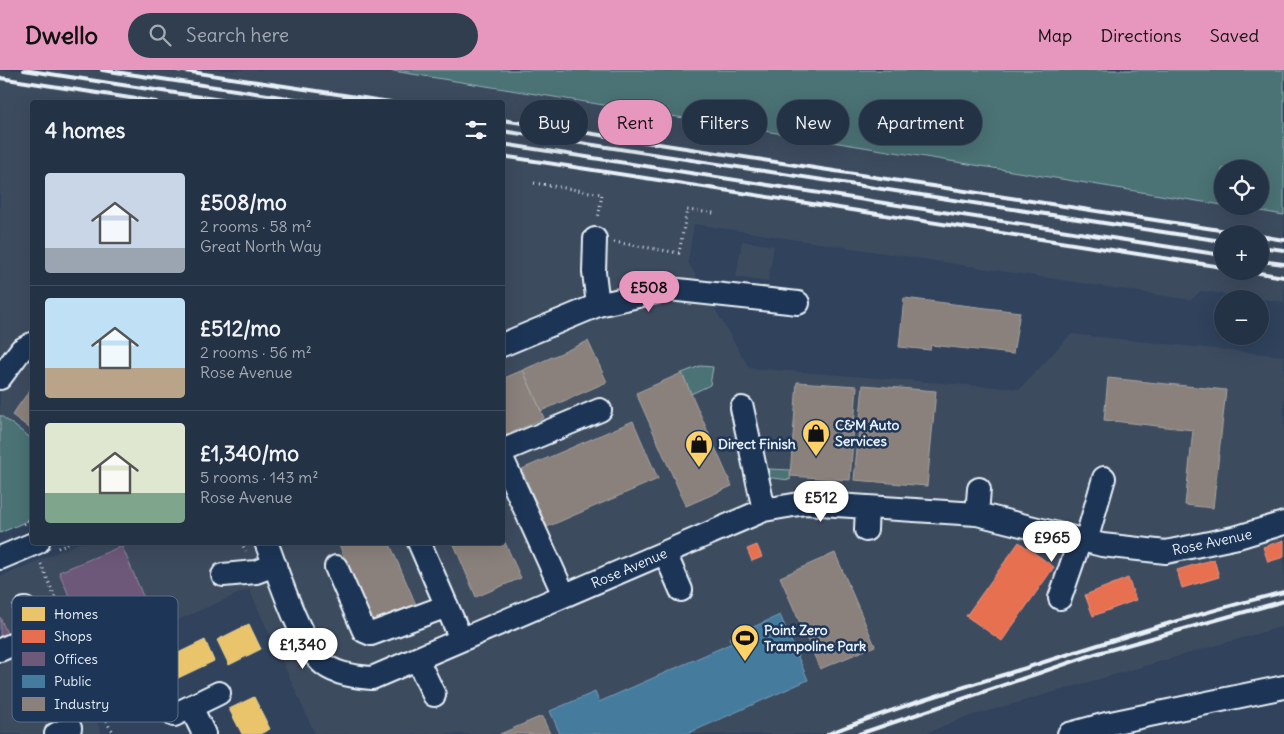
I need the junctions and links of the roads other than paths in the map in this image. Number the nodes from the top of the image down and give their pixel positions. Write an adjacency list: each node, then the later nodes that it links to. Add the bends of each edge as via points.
1 (596, 239): 3 (street, via 594,272)
2 (798, 303): 3 (street, via 670,289)
3 (598, 305): 4 (street, via 545,317)
4 (505, 343)
5 (30, 345): 6 (street, via 22,350)
6 (0, 378)
7 (742, 408): 14 (street)
8 (600, 410): 9 (street)
9 (505, 451)
10 (505, 465): 28 (street)
11 (1104, 478): 18 (street)
12 (979, 489): 15 (street)
13 (867, 507): 14 (street, Rose Avenue, via 805,503); 15 (street, Rose Avenue); 17 (street)
14 (764, 510): 22 (street, Rose Avenue)
15 (977, 514): 18 (street, Rose Avenue)
16 (1284, 523): 18 (street, Rose Avenue, via 1238,538 1166,552)
17 (866, 530)
18 (1083, 541): 29 (street)
19 (32, 545): 23 (street)
20 (267, 545): 24 (street, Rose Avenue)
21 (420, 545): 30 (street)
22 (665, 553): 27 (street); 28 (street, Rose Avenue)
23 (0, 558)
24 (275, 565): 26 (street, via 256,572); 34 (street, Rose Avenue, via 306,641 322,663 356,678 372,678)
25 (336, 567): 30 (street, via 364,631 371,634)
26 (223, 575)
27 (681, 590)
28 (564, 596): 31 (street, Rose Avenue)
29 (1060, 598)
30 (447, 606): 31 (street)
31 (461, 639): 34 (street, Rose Avenue)
32 (12, 645): 33 (street)
33 (0, 650)
34 (417, 659): 37 (street)
35 (1284, 687): 39 (street)
36 (219, 693): 38 (street, via 182,711)
37 (434, 695)
38 (204, 734)
39 (1070, 734)

